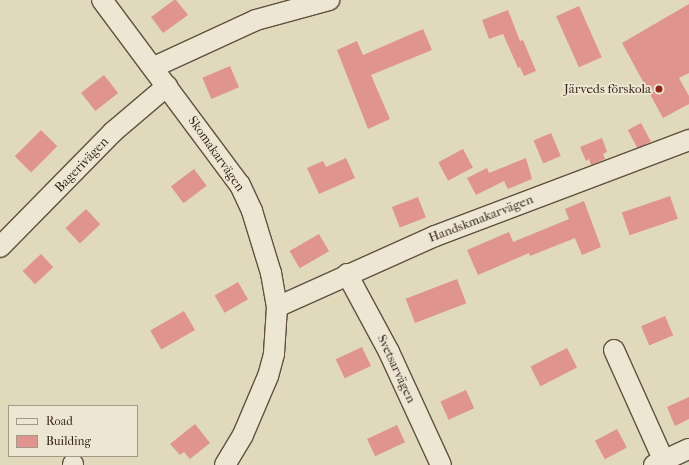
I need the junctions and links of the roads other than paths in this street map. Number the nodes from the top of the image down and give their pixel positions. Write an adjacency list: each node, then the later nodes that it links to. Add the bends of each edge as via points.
1 (102, 0): 3 (street, Skomakarvägen)
2 (329, 0): 3 (street, via 256,20)
3 (154, 67): 4 (street, Skomakarvägen)
4 (167, 86): 6 (street, Bagerivägen, via 113,132); 8 (street, Skomakarvägen, via 240,185 252,211 267,259)
5 (689, 140): 7 (street, Handskmakarvägen, via 435,236)
6 (0, 247)
7 (347, 274): 8 (street, Handskmakarvägen); 13 (street, Svetsarvägen, via 389,352)
8 (277, 307): 12 (street, Skomakarvägen, via 277,327 268,376 243,435)
9 (614, 350): 11 (street)
10 (689, 449): 11 (street)
11 (659, 463)
12 (225, 465)
13 (441, 465)

